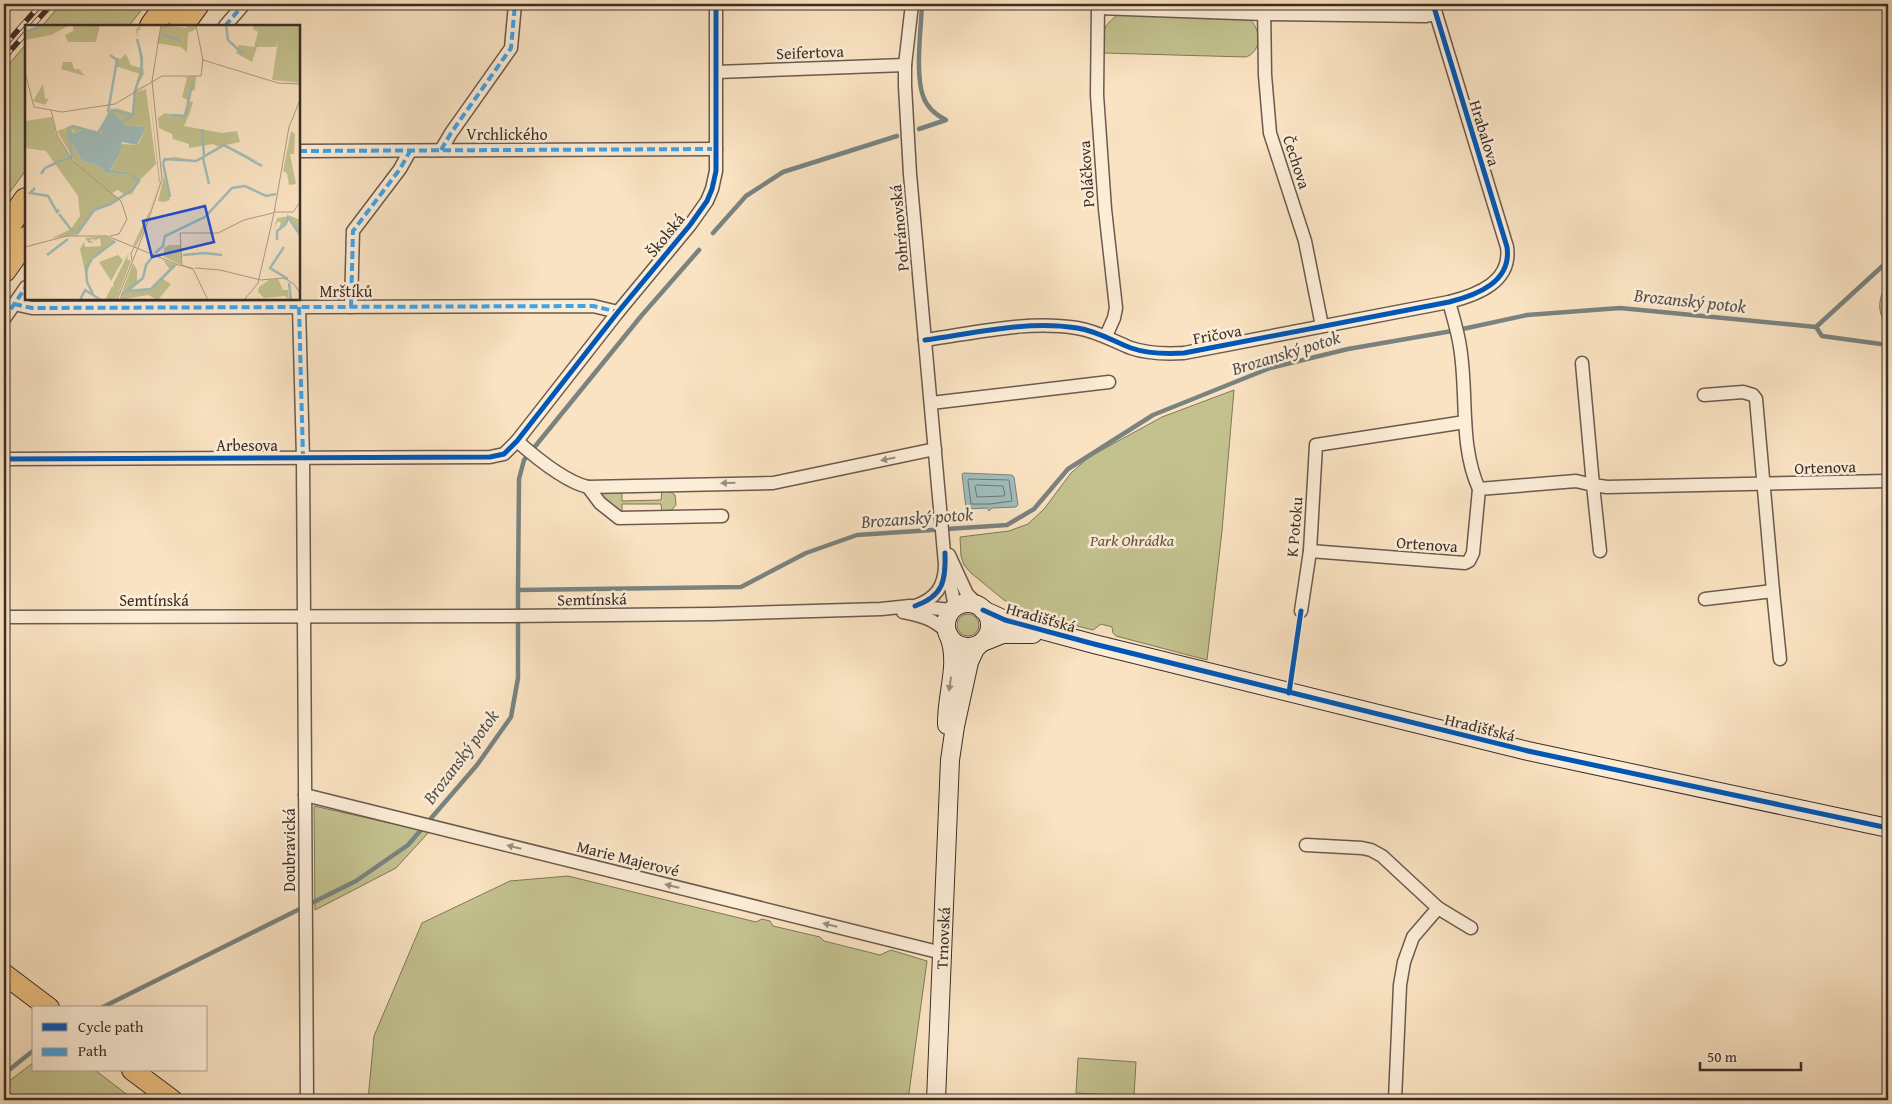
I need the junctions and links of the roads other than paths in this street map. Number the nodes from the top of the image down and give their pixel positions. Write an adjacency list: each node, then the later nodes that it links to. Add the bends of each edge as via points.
1 (168, 4): 10 (highway)
2 (197, 4): 11 (highway)
3 (244, 4): 12 (street)
4 (515, 4): 16 (street, via 511,48)
5 (716, 4): 14 (street, Školská)
6 (912, 4): 13 (street, Pohránovská)
7 (1098, 6): 8 (street, Poláčkova); 32 (street, Poláčkova, via 1097,95 1116,308)
8 (1264, 9): 9 (street, Poláčkova, via 1425,16); 31 (street, Čechova, via 1270,133 1305,240)
9 (1434, 9): 23 (street, Hrabalova, via 1507,247)
10 (153, 25)
11 (181, 25)
12 (226, 25)
13 (905, 65): 14 (street, Seifertova); 33 (street, Pohránovská, via 910,174)
14 (717, 72): 15 (street, Školská)
15 (716, 149): 16 (street, Vrchlického); 29 (street, Školská, via 715,181 707,200)
16 (441, 150): 18 (street, Vrchlického)
17 (300, 151): 18 (street, Vrchlického)
18 (410, 151): 28 (street, via 353,231)
19 (25, 201): 20 (highway)
20 (4, 231)
21 (25, 240): 22 (highway)
22 (4, 270)
23 (1504, 270): 25 (street, Fričova, via 1482,291)
24 (25, 288): 26 (street)
25 (1449, 302): 31 (street, Fričova); 38 (street, Ortenova, via 1460,348)
26 (14, 304): 27 (street, Mrštíků, via 32,308); 30 (street)
27 (299, 307): 28 (street, Mrštíků); 42 (street)
28 (351, 307): 29 (street, Mrštíků, via 593,306)
29 (618, 312): 39 (street, Školská)
30 (4, 319)
31 (1322, 326): 32 (street, Fričova, via 1184,353 1161,354 1131,348)
32 (1106, 336): 33 (street, Fričova, via 1077,328 1052,326 1006,328)
33 (925, 340): 37 (street, Pohránovská)
34 (1582, 363): 45 (street)
35 (1109, 382): 37 (street)
36 (1704, 395): 46 (street, via 1743,392 1754,395)
37 (931, 403): 40 (street, Pohránovská)
38 (1465, 422): 48 (street, Ortenova, via 1471,465); 52 (street, K Potoku, via 1316,445)
39 (521, 444): 41 (street, Školská, via 504,454); 47 (street, via 573,481)
40 (935, 449): 47 (street, one-way to 47, via 773,483); 50 (street, Pohránovská)
41 (490, 457): 42 (street, Arbesova)
42 (303, 458): 43 (street, Arbesova); 61 (street)
43 (4, 459)
44 (1888, 481): 46 (street, Ortenova)
45 (1593, 485): 46 (street, Ortenova); 48 (street, Ortenova, via 1576,481); 51 (street)
46 (1762, 485): 54 (street)
47 (588, 486): 49 (street, via 600,503 619,518)
48 (1479, 489): 52 (street, Ortenova, via 1473,553 1469,562)
49 (722, 516)
50 (944, 539): 53 (street, Pohránovská); 57 (street, Pohránovská, via 960,582 970,598)
51 (1600, 550)
52 (1310, 551): 60 (street, K Potoku)
53 (945, 553): 56 (street, Pohránovská, via 941,588 934,597); 59 (street, Pohránovská)
54 (1773, 591): 55 (street); 66 (street)
55 (1705, 599)
56 (915, 606): 58 (street, Semtínská); 59 (street, Semtínská)
57 (982, 608): 59 (street, via 967,603); 64 (street, via 990,624 988,635); 65 (street, Hradišťská, via 1005,620)
58 (881, 609): 61 (street, Semtínská, via 528,616); 63 (street, Semtínská, via 928,618)
59 (953, 609): 63 (street, via 947,618)
60 (1301, 612)
61 (304, 615): 62 (street, Semtínská); 68 (street, Doubravická)
62 (4, 616)
63 (948, 634): 64 (street, via 960,646); 67 (street, Trnovská, one-way to 67, via 954,654 947,708)
64 (981, 643): 65 (street, Hradišťská, via 1003,634 1031,634); 67 (street, Trnovská, via 972,654 966,672 952,742)
65 (1094, 644): 69 (street, Hradišťská, via 1528,751)
66 (1780, 659)
67 (950, 776): 73 (street, Trnovská)
68 (305, 795): 73 (street, Marie Majerové, one-way to 68); 78 (street, Doubravická)
69 (1888, 828)
70 (1306, 845): 71 (street, via 1372,850)
71 (1438, 908): 72 (street); 80 (street, via 1413,937 1404,962)
72 (1471, 928)
73 (942, 952): 79 (street, Trnovská)
74 (4, 974): 75 (main road)
75 (46, 1006)
76 (134, 1072): 77 (main road)
77 (169, 1100)
78 (306, 1100)
79 (936, 1100)
80 (1395, 1100)

